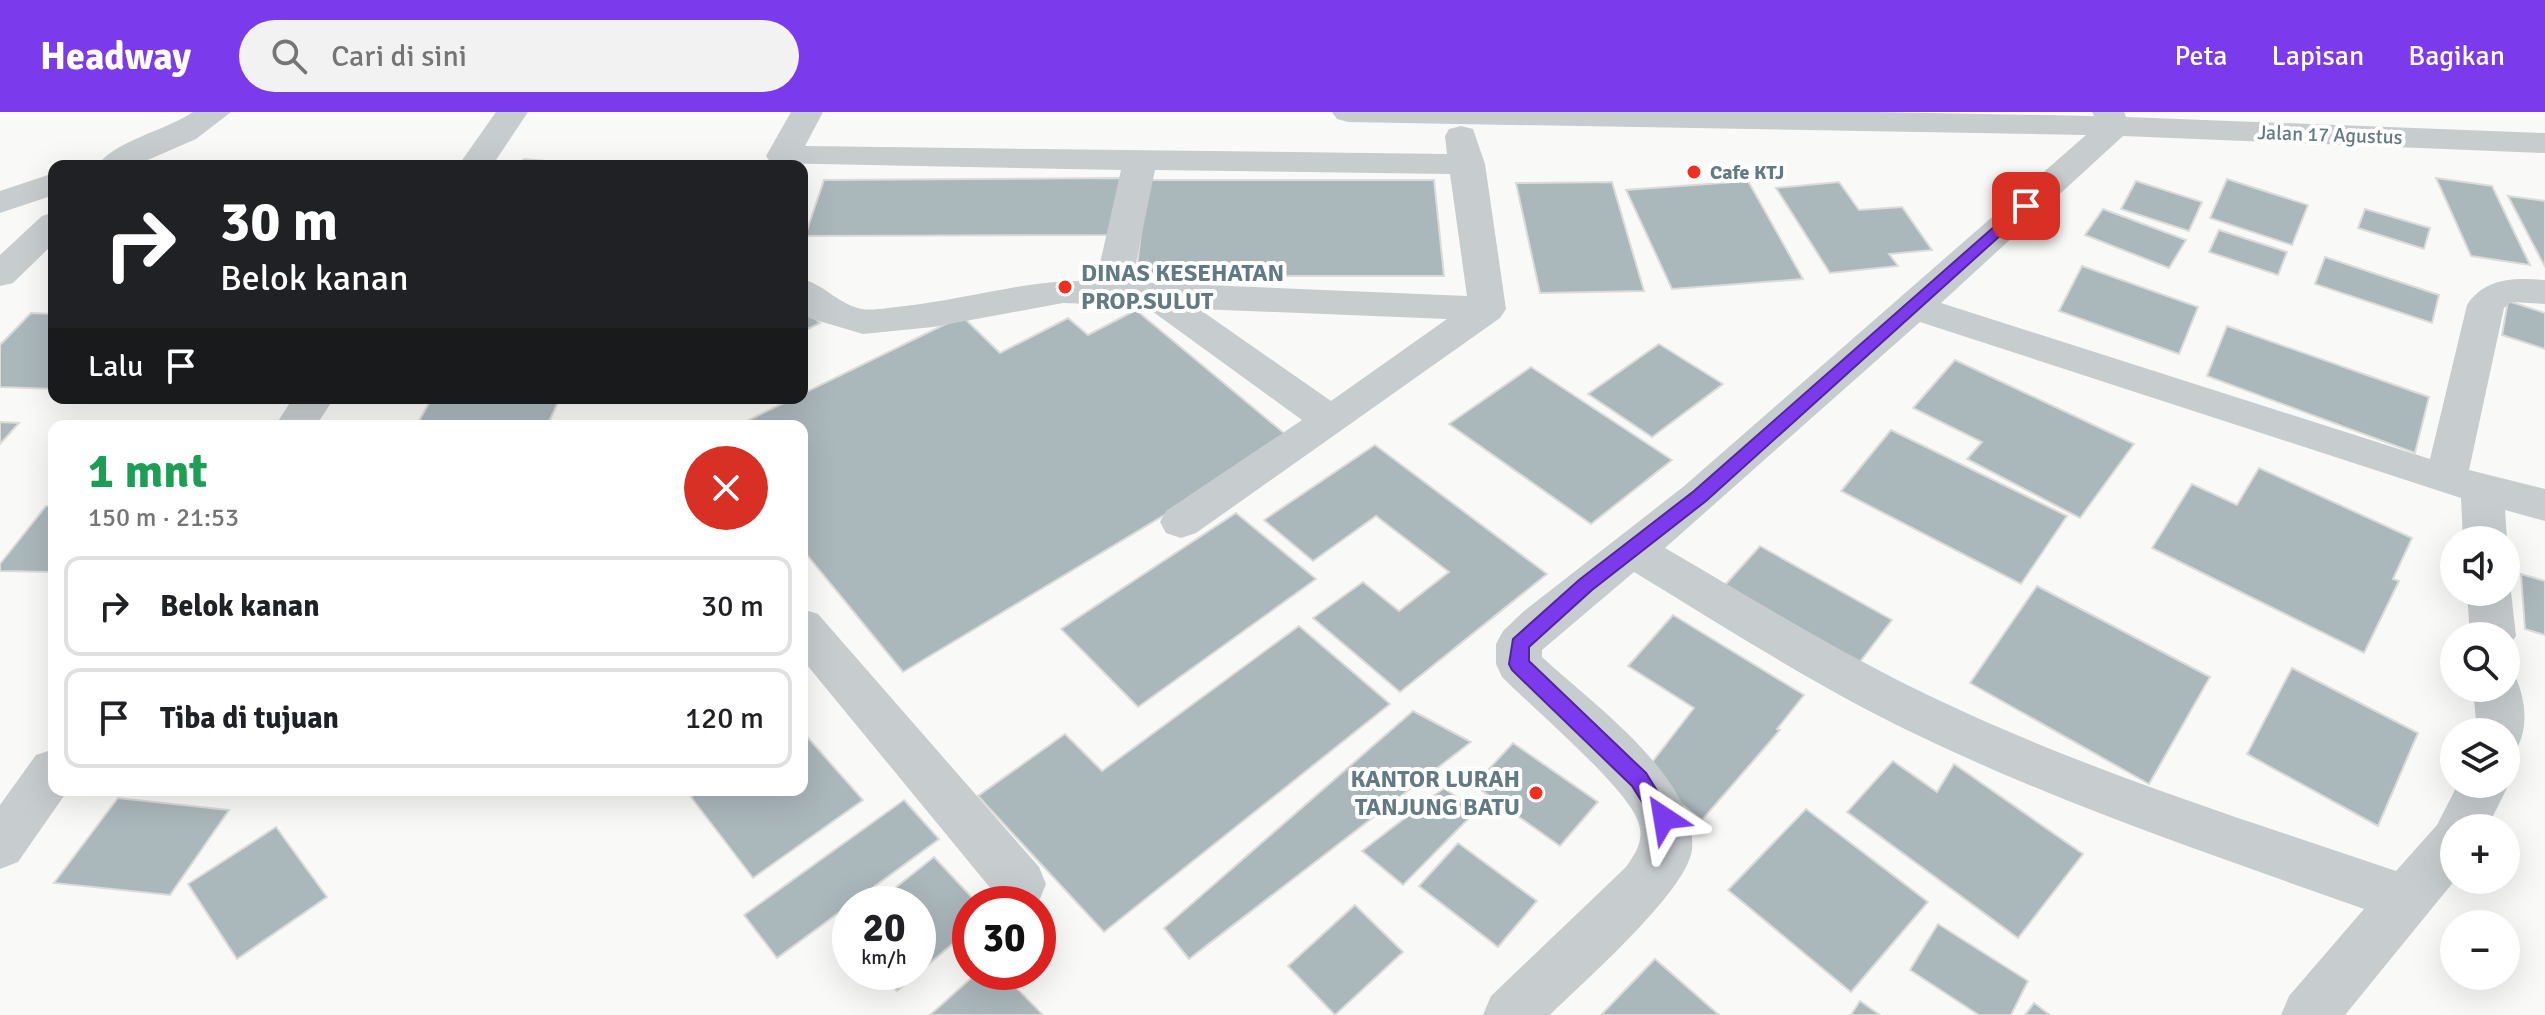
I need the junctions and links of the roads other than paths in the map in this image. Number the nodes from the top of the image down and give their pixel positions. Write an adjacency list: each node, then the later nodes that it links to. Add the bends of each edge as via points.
1 (215, 112): 8 (street, via 185,132)
2 (512, 112): 9 (street)
3 (807, 112): 10 (street)
4 (1348, 112): 5 (street, Jalan 17 Agustus)
5 (1456, 114): 6 (street, Jalan 17 Agustus); 13 (street)
6 (2112, 119): 7 (street, Jalan 17 Agustus); 22 (street)
7 (2545, 143)
8 (121, 160)
9 (479, 160)
10 (782, 160)
11 (1140, 160): 12 (street); 13 (street); 18 (street)
12 (808, 161)
13 (1468, 164): 23 (street)
14 (48, 185): 15 (street)
15 (0, 203)
16 (48, 229): 17 (street)
17 (0, 275)
18 (1112, 292): 20 (street, via 1063,291 863,322 822,309); 21 (street)
19 (2545, 292): 25 (street, via 2512,290 2494,294 2486,305)
20 (808, 296)
21 (1157, 297): 23 (street); 24 (street)
22 (1914, 307): 25 (street); 29 (street, via 1678,515)
23 (1487, 309): 24 (street)
24 (1330, 420): 27 (street)
25 (2464, 484): 26 (street); 28 (street)
26 (2545, 505)
27 (1181, 522)
28 (2480, 526)
29 (1631, 549): 35 (street, via 1851,679 1932,719 2136,805); 36 (street, via 1519,644 1519,664 1639,779 1664,818 1666,851 1645,884)
30 (808, 634): 34 (street)
31 (48, 778): 32 (street)
32 (0, 846)
33 (2440, 859): 35 (street)
34 (1020, 884)
35 (2406, 899): 37 (street)
36 (1511, 1015)
37 (2309, 1015)

